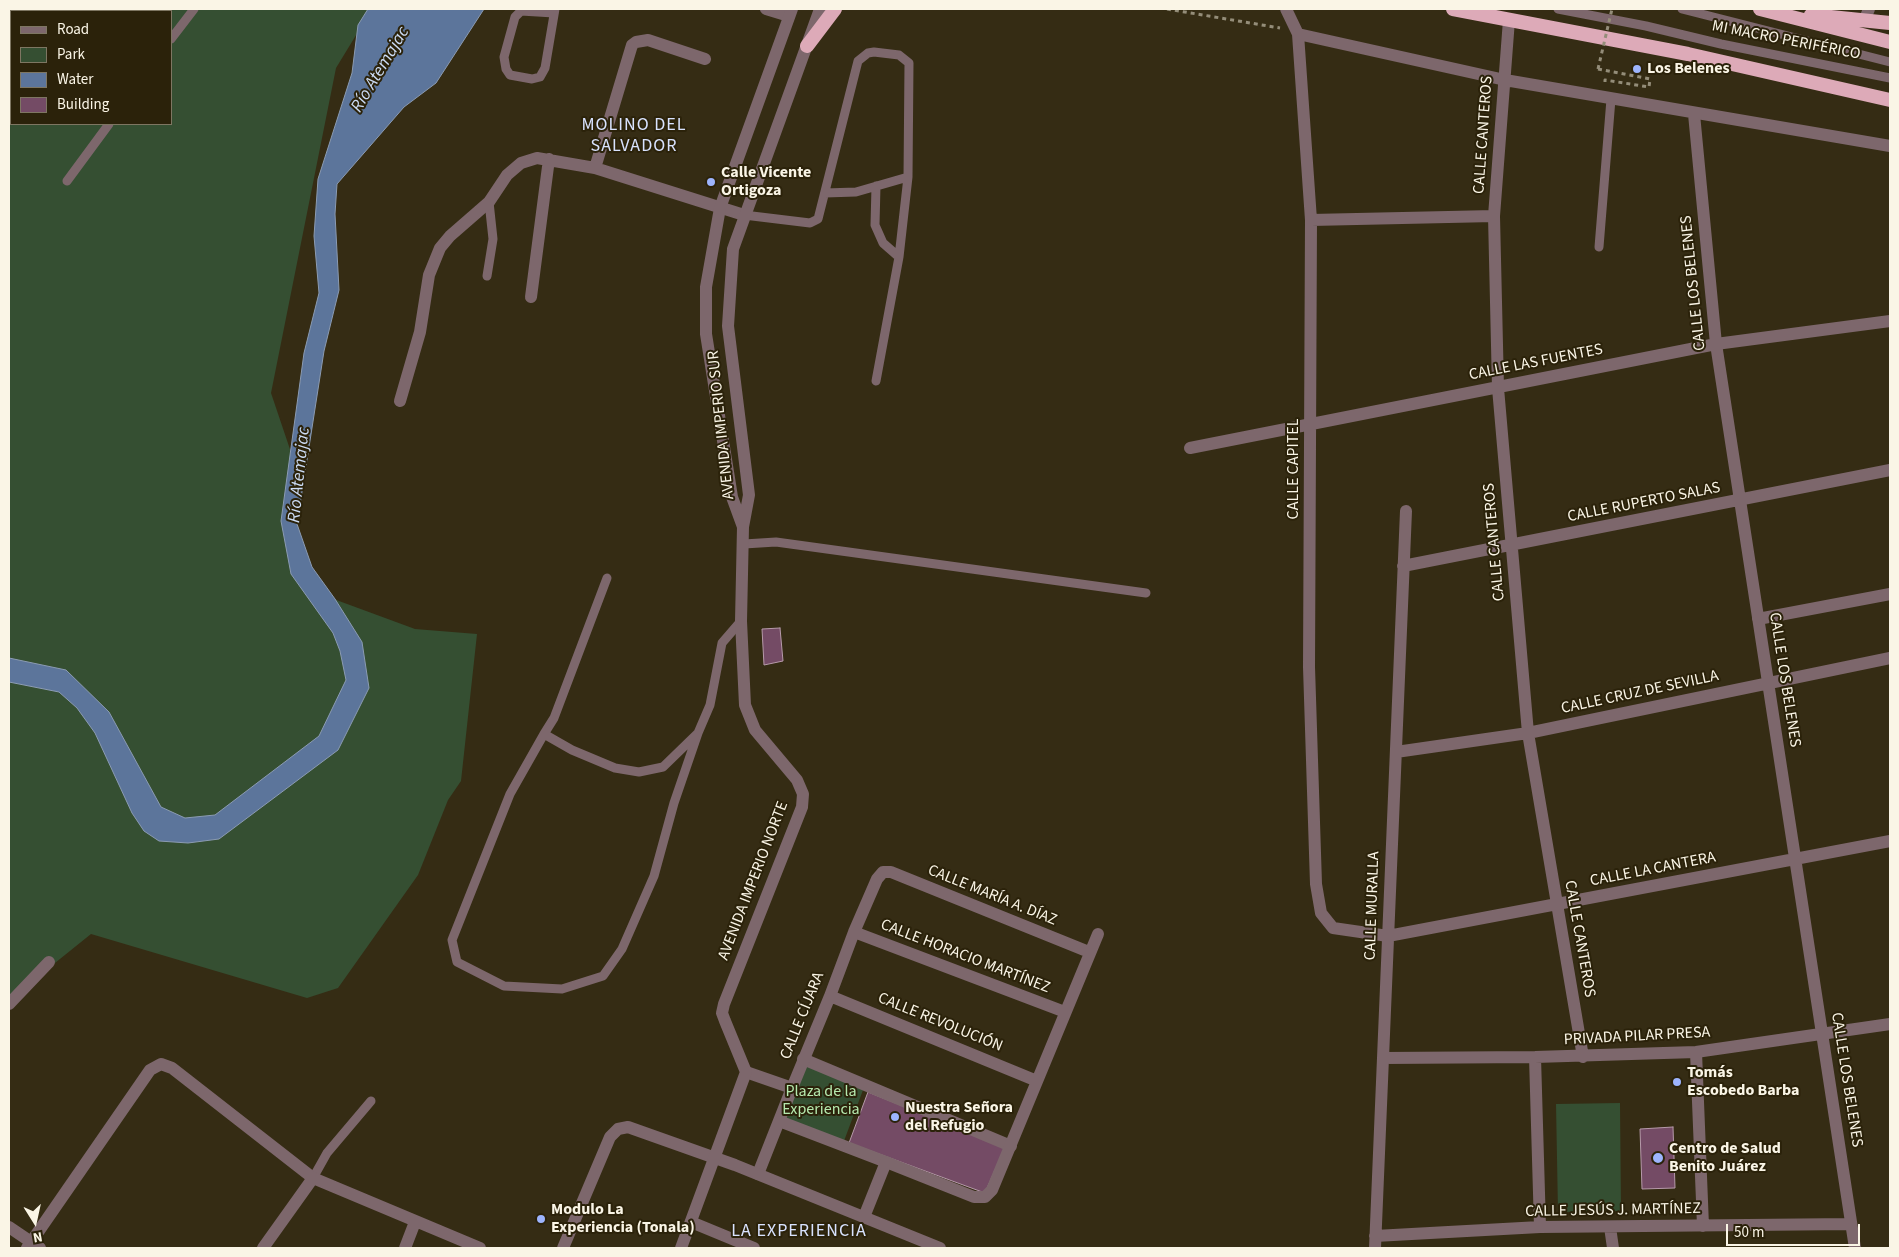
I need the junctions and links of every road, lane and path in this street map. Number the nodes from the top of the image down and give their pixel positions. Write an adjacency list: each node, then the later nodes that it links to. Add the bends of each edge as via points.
1 (194, 9): 17 (lane)
2 (766, 9): 12 (street)
3 (820, 9): 19 (street, AVENIDA IMPERIO SUR)
4 (835, 9): 19 (highway)
5 (1286, 9): 16 (street, CALLE CAPITEL)
6 (1453, 9): 14 (highway)
7 (1558, 9): 22 (lane, MI MACRO PERIFÉRICO)
8 (1612, 9): 25 (path, bridge, via 1598,69 1650,79 1649,87 1605,80)
9 (1682, 9): 21 (lane, MI MACRO PERIFÉRICO)
10 (1764, 10): 13 (highway); 18 (highway)
11 (555, 11): 11 (lane, via 545,68 540,77 532,79 510,75 504,57 515,17 521,11)
12 (791, 12): 38 (street, AVENIDA IMPERIO SUR)
13 (1867, 14): 15 (highway)
14 (1509, 20): 23 (street, CALLE CANTEROS); 24 (highway, via 1688,54)
15 (1890, 23)
16 (1298, 34): 23 (street); 41 (street, CALLE CAPITEL)
17 (172, 38)
18 (1890, 42)
19 (806, 46): 39 (street, AVENIDA IMPERIO SUR)
20 (705, 59): 32 (street, via 648,40 632,45)
21 (1890, 62)
22 (1890, 78)
23 (1504, 80): 25 (street); 40 (street, CALLE CANTEROS)
24 (1849, 92): 26 (highway); 27 (highway)
25 (1606, 99): 28 (street); 42 (lane)
26 (1890, 100)
27 (1890, 105)
28 (1694, 114): 30 (street); 47 (street, CALLE LOS BELENES)
29 (108, 125): 34 (lane)
30 (1890, 146)
31 (549, 159): 32 (street); 37 (street, via 537,158 520,163); 45 (street)
32 (594, 168): 38 (street)
33 (908, 178): 35 (lane); 36 (lane, via 909,63 899,55 874,52 862,57 855,68); 43 (lane)
34 (67, 181)
35 (876, 186): 36 (lane, via 856,192); 43 (lane, via 875,225 883,243)
36 (825, 193): 39 (lane, via 819,216 813,222)
37 (489, 202): 44 (lane, via 493,239); 50 (street, via 440,248 429,275 420,332)
38 (720, 208): 39 (street); 56 (street, AVENIDA IMPERIO SUR, via 706,287 706,334 732,497)
39 (744, 215): 56 (street, AVENIDA IMPERIO SUR, via 733,250 728,326 749,495)
40 (1494, 216): 41 (street); 49 (street, CALLE CANTEROS)
41 (1312, 220): 51 (street, CALLE CAPITEL)
42 (1599, 247)
43 (899, 257): 48 (lane)
44 (487, 276)
45 (531, 297)
46 (1890, 320): 47 (street, CALLE LAS FUENTES)
47 (1716, 344): 49 (street, CALLE LAS FUENTES); 54 (street, CALLE LOS BELENES)
48 (876, 381)
49 (1498, 388): 51 (street, CALLE LAS FUENTES); 58 (street, CALLE CANTEROS)
50 (400, 401)
51 (1310, 425): 52 (street, CALLE LAS FUENTES); 75 (street, CALLE CAPITEL, via 1308,667 1316,884 1321,913)
52 (1190, 448)
53 (1890, 470): 54 (street, CALLE RUPERTO SALAS)
54 (1740, 501): 58 (street, CALLE RUPERTO SALAS); 63 (street, CALLE LOS BELENES)
55 (1406, 511): 59 (street, CALLE MURALLA)
56 (743, 526): 57 (street, AVENIDA IMPERIO NORTE)
57 (744, 544): 61 (lane, via 776,542); 64 (street, AVENIDA IMPERIO NORTE)
58 (1511, 545): 59 (street, CALLE RUPERTO SALAS); 68 (street, CALLE CANTEROS)
59 (1403, 566): 70 (street, CALLE MURALLA)
60 (607, 578): 69 (lane, via 554,718)
61 (1146, 593)
62 (1890, 594): 63 (street)
63 (1758, 619): 66 (street, CALLE LOS BELENES)
64 (741, 621): 67 (lane, via 722,642 710,705); 91 (street, AVENIDA IMPERIO NORTE, via 742,685 748,718 797,780 803,794 802,807 722,1013)
65 (1890, 658): 66 (street, CALLE CRUZ DE SEVILLA)
66 (1768, 682): 68 (street, CALLE CRUZ DE SEVILLA); 72 (street, CALLE LOS BELENES)
67 (698, 733): 69 (lane, via 663,767 639,772 615,768); 69 (lane, via 654,876 622,949 603,976 562,988 504,986 457,962 452,940 510,794)
68 (1528, 733): 70 (street, CALLE CRUZ DE SEVILLA); 74 (street, CALLE CANTEROS)
69 (544, 734)
70 (1396, 752): 78 (street, CALLE MURALLA)
71 (1890, 841): 72 (street, CALLE LA CANTERA)
72 (1796, 860): 74 (street, CALLE LA CANTERA); 85 (street, CALLE LOS BELENES)
73 (883, 872): 76 (street, CALLE CÍJARA); 79 (street, CALLE MARÍA A. DÍAZ, via 891,872)
74 (1557, 904): 78 (street, CALLE LA CANTERA); 87 (street, CALLE CANTEROS)
75 (1333, 928): 78 (street, CALLE LA CANTERA)
76 (854, 932): 81 (street, CALLE CÍJARA); 83 (street, CALLE HORACIO MARTÍNEZ)
77 (1098, 934): 79 (street)
78 (1388, 936): 89 (street, CALLE MURALLA)
79 (1089, 952): 83 (street)
80 (49, 962): 82 (street)
81 (830, 996): 90 (street, CALLE CÍJARA); 92 (street, CALLE REVOLUCIÓN)
82 (9, 1004)
83 (1065, 1012): 92 (street)
84 (1890, 1024): 85 (street, PRIVADA PILAR PRESA)
85 (1822, 1034): 86 (street, PRIVADA PILAR PRESA); 104 (street, CALLE LOS BELENES)
86 (1696, 1052): 87 (street, PRIVADA PILAR PRESA); 105 (street)
87 (1583, 1056): 88 (street, PRIVADA PILAR PRESA)
88 (1535, 1057): 89 (street, PRIVADA PILAR PRESA); 107 (street)
89 (1383, 1058): 109 (street, CALLE MURALLA)
90 (803, 1059): 93 (street, CALLE CÍJARA); 96 (street)
91 (746, 1072): 93 (street); 97 (street)
92 (1037, 1081): 96 (street)
93 (792, 1088): 95 (street, CALLE CÍJARA)
94 (371, 1101): 100 (lane, via 327,1153)
95 (779, 1120): 98 (street); 99 (street, CALLE CÍJARA)
96 (1011, 1146): 98 (street, via 992,1190 985,1197 974,1196)
97 (716, 1158): 99 (street); 103 (street); 114 (street, via 628,1127 618,1129 610,1137)
98 (886, 1162): 101 (street)
99 (758, 1174): 101 (street)
100 (313, 1178): 102 (street); 110 (street, via 172,1068 161,1064 150,1070); 111 (street)
101 (864, 1216): 117 (street)
102 (415, 1222): 112 (street); 113 (street)
103 (691, 1222): 115 (street); 116 (street)
104 (1851, 1224): 105 (street, CALLE JESÚS J. MARTÍNEZ); 119 (street, CALLE LOS BELENES)
105 (1703, 1226): 108 (street, CALLE JESÚS J. MARTÍNEZ)
106 (9, 1227): 110 (street)
107 (1540, 1227): 108 (street, CALLE JESÚS J. MARTÍNEZ); 109 (street, CALLE JESÚS J. MARTÍNEZ)
108 (1610, 1227): 118 (street)
109 (1375, 1242)
110 (33, 1246)
111 (263, 1248)
112 (405, 1248)
113 (480, 1248)
114 (563, 1248)
115 (681, 1248)
116 (754, 1248)
117 (940, 1248)
118 (1613, 1248)
119 (1855, 1248)

